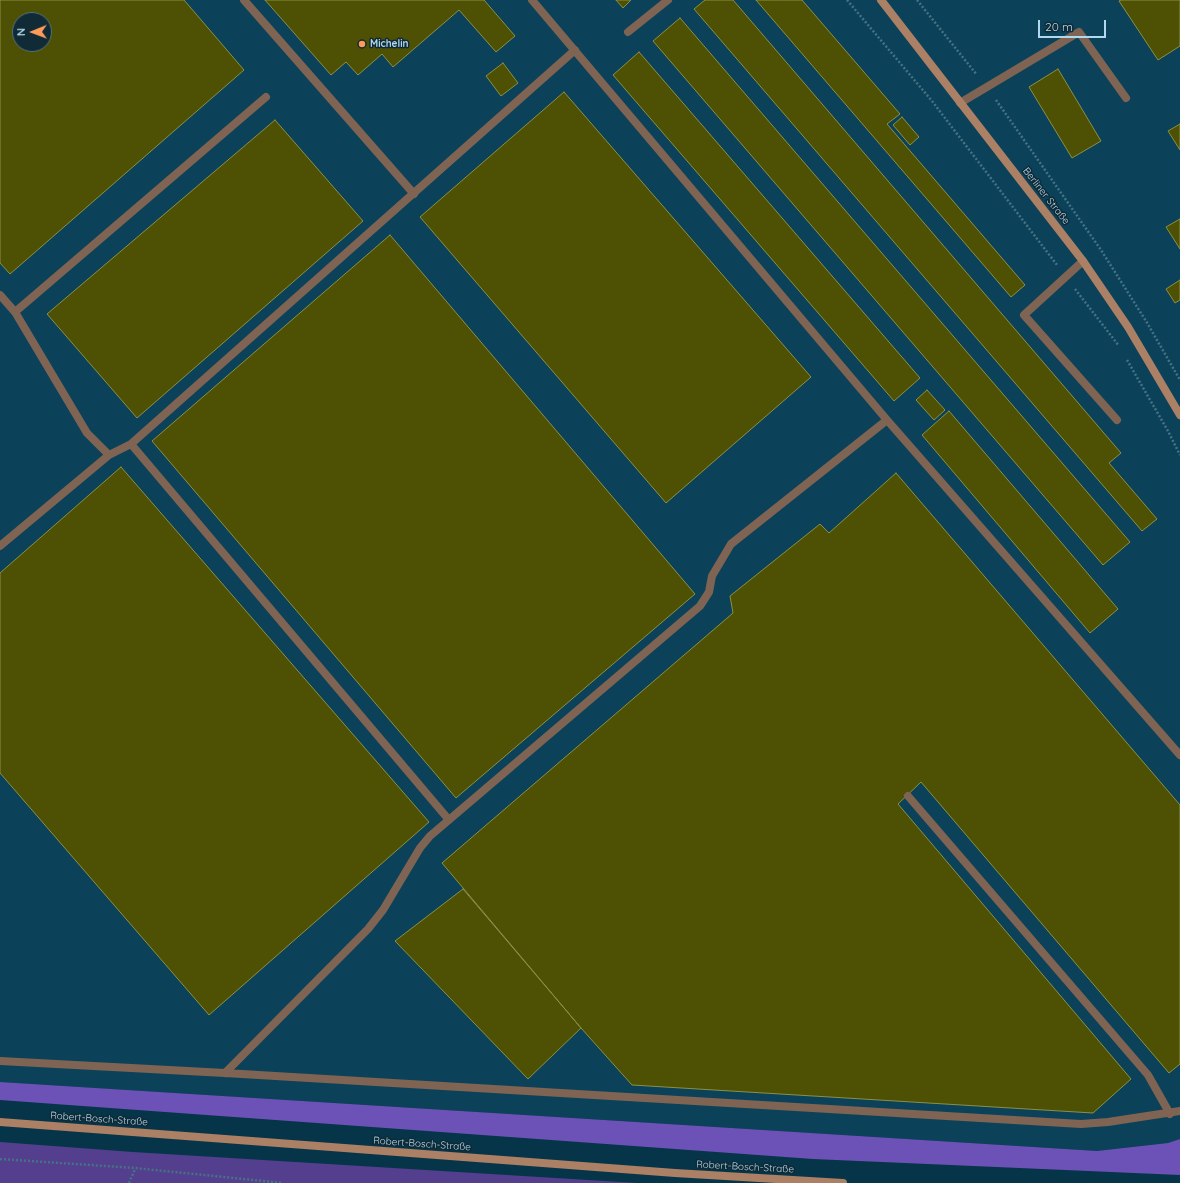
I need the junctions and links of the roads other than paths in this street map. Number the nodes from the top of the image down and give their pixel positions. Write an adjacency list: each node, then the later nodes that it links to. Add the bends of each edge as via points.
1 (244, 0): 10 (lane)
2 (532, 0): 6 (lane)
3 (668, 0): 5 (lane)
4 (881, 0): 9 (main road, Berliner Straße)
5 (628, 32)
6 (575, 50): 10 (lane); 15 (lane)
7 (266, 97): 13 (lane)
8 (1126, 98): 9 (lane, via 1079,32)
9 (960, 103): 11 (main road, Berliner Straße)
10 (414, 194): 17 (lane)
11 (1083, 261): 14 (main road, Berliner Straße, via 1128,327); 16 (lane, via 1024,315)
12 (0, 295): 13 (lane)
13 (15, 312): 18 (lane, via 87,433)
14 (1180, 416)
15 (887, 420): 20 (lane); 22 (lane, via 739,536 731,544 712,576 709,592 700,606)
16 (1116, 420)
17 (131, 444): 18 (lane); 22 (lane)
18 (109, 454): 19 (lane)
19 (0, 546)
20 (1180, 755)
21 (908, 796): 26 (lane, via 1148,1075)
22 (449, 820): 24 (lane, via 420,848 383,910 368,929)
23 (0, 1062): 24 (lane)
24 (225, 1073): 26 (lane, via 1081,1124)
25 (1180, 1111): 26 (lane)
26 (1170, 1114)
27 (0, 1122): 28 (main road, Robert-Bosch-Straße, via 675,1173)
28 (843, 1183)

